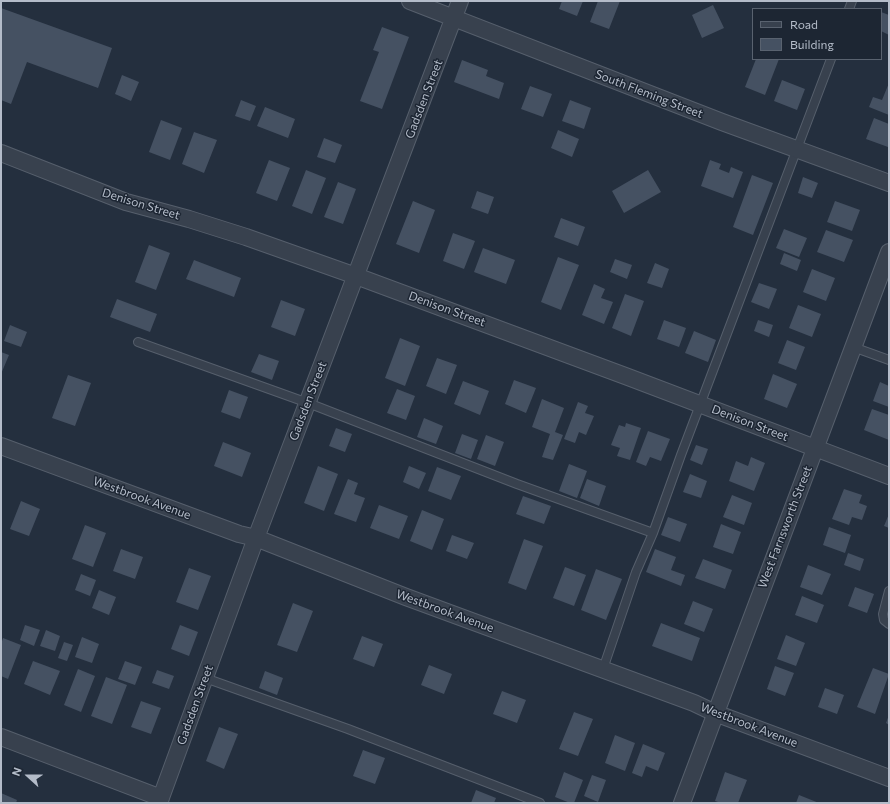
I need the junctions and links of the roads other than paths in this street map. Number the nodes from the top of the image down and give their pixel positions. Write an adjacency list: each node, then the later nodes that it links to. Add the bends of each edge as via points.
1 (410, 1): 3 (street, South Fleming Street)
2 (460, 1): 3 (street, Gadsden Street)
3 (454, 18): 5 (street, South Fleming Street); 9 (street, Gadsden Street)
4 (831, 60): 5 (lane)
5 (797, 150): 7 (street, South Fleming Street); 14 (lane)
6 (1, 153): 9 (street, Denison Street, via 126,202 239,234)
7 (889, 183)
8 (889, 252): 11 (street, West Farnsworth Street)
9 (356, 276): 13 (street, Gadsden Street); 14 (street, Denison Street)
10 (138, 342): 13 (lane)
11 (853, 347): 12 (lane); 16 (street, West Farnsworth Street)
12 (889, 360)
13 (308, 403): 18 (lane, via 517,484); 19 (street, Gadsden Street)
14 (701, 405): 16 (street, Denison Street); 18 (lane)
15 (1, 446): 19 (street, Westbrook Avenue, via 239,534)
16 (815, 449): 17 (street, Denison Street); 24 (street, West Farnsworth Street)
17 (889, 476)
18 (653, 533): 22 (lane, via 636,572)
19 (256, 538): 22 (street, Westbrook Avenue, via 406,597); 23 (street, Gadsden Street)
20 (889, 591): 21 (lane, via 883,614 884,620)
21 (889, 624)
22 (603, 669): 24 (street, Westbrook Avenue)
23 (205, 678): 27 (street, Gadsden Street); 28 (lane, via 348,729)
24 (715, 713): 26 (street, Westbrook Avenue); 29 (street, West Farnsworth Street)
25 (1, 737): 27 (street)
26 (889, 778)
27 (160, 800)
28 (540, 803)
29 (682, 803)

